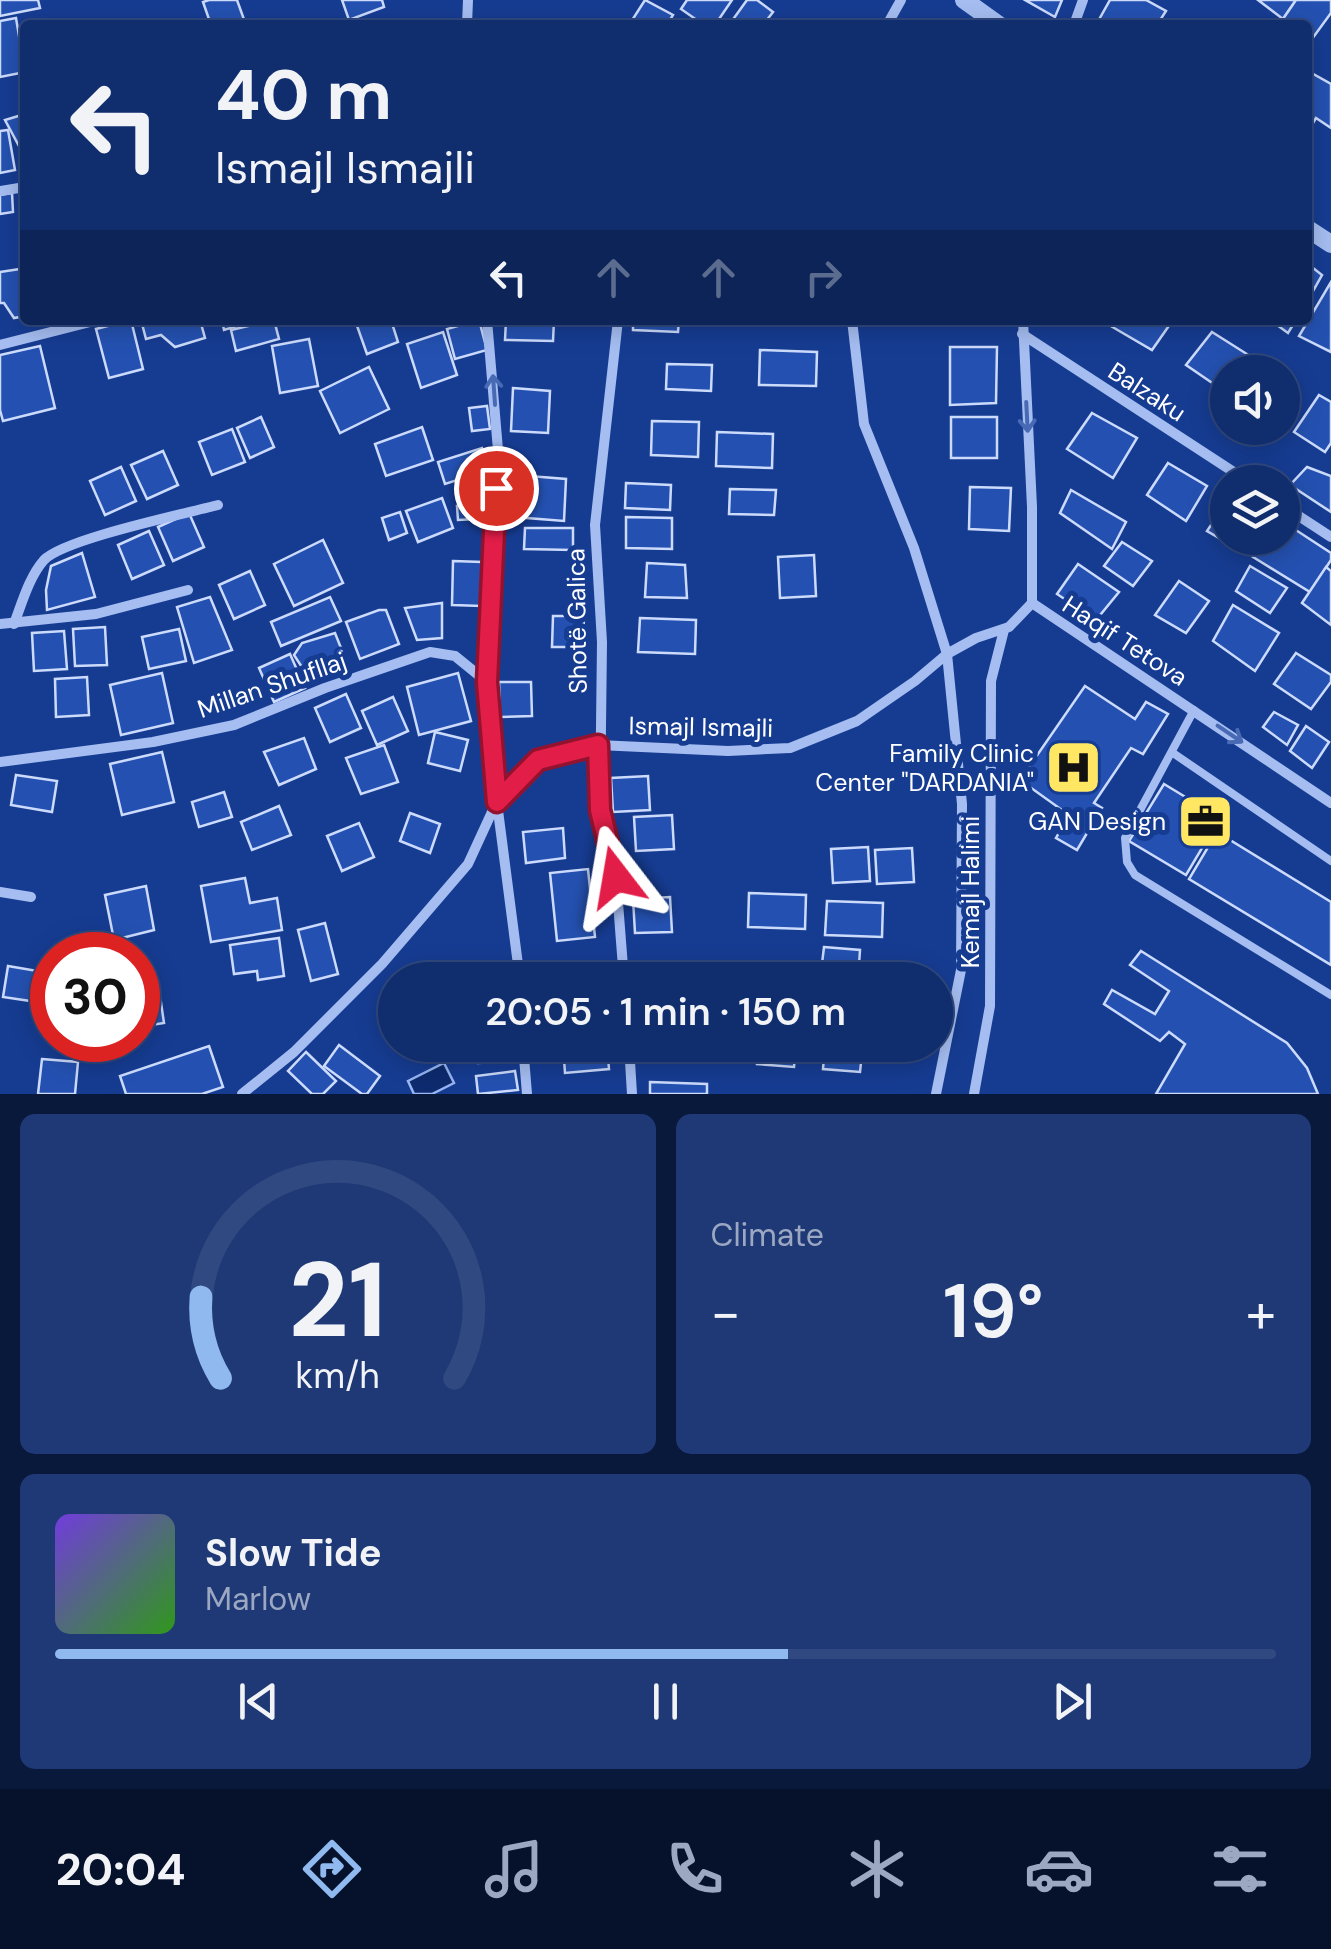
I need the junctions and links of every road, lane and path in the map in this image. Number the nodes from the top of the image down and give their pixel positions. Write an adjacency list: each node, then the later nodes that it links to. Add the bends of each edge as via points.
1 (964, 0): 2 (street)
2 (992, 20)
3 (78, 325): 9 (street)
4 (487, 325): 20 (street, one-way to 4, via 498,450)
5 (617, 325): 22 (street, Shotë Galica, via 595,525 602,642)
6 (853, 325): 19 (street, via 864,424)
7 (1022, 325): 8 (street, Haqif Tetova)
8 (1022, 334): 10 (street, Balzaku); 15 (street, Haqif Tetova, one-way to 15)
9 (0, 345)
10 (1223, 465)
11 (218, 505): 17 (street, via 46,557)
12 (1300, 516): 13 (street)
13 (1331, 537)
14 (188, 590): 17 (street, via 96,614)
15 (1032, 603): 18 (street, Ismajl Ismajli); 21 (street, Haqif Tetova)
16 (0, 624): 17 (street)
17 (14, 624)
18 (1004, 630): 19 (street, Ismajl Ismajli); 39 (street, Kemajl Halimi, via 991,680 990,1006)
19 (948, 654): 22 (street, Ismajl Ismajli, via 856,721 790,748); 38 (street, via 962,804 961,970)
20 (487, 682): 24 (street, Millan Shufllaj, via 455,656 430,652 234,725); 25 (street)
21 (1194, 710): 23 (lane); 26 (street, Haqif Tetova, one-way to 26)
22 (598, 745): 25 (street, Ismajl Ismajli, via 538,760); 31 (street, Shotë Galica, via 600,810 616,877)
23 (1173, 753): 27 (lane); 32 (lane, via 1125,838 1135,875)
24 (0, 762)
25 (497, 802): 30 (street); 35 (street, Ismajl Ismajli, via 468,864 432,907 294,1052)
26 (1331, 804)
27 (1331, 861)
28 (0, 892): 29 (street)
29 (31, 897)
30 (518, 962)
31 (623, 962)
32 (1331, 995)
33 (525, 1062): 36 (street)
34 (631, 1062): 37 (street)
35 (242, 1094)
36 (528, 1094)
37 (632, 1094)
38 (936, 1094)
39 (974, 1094)

